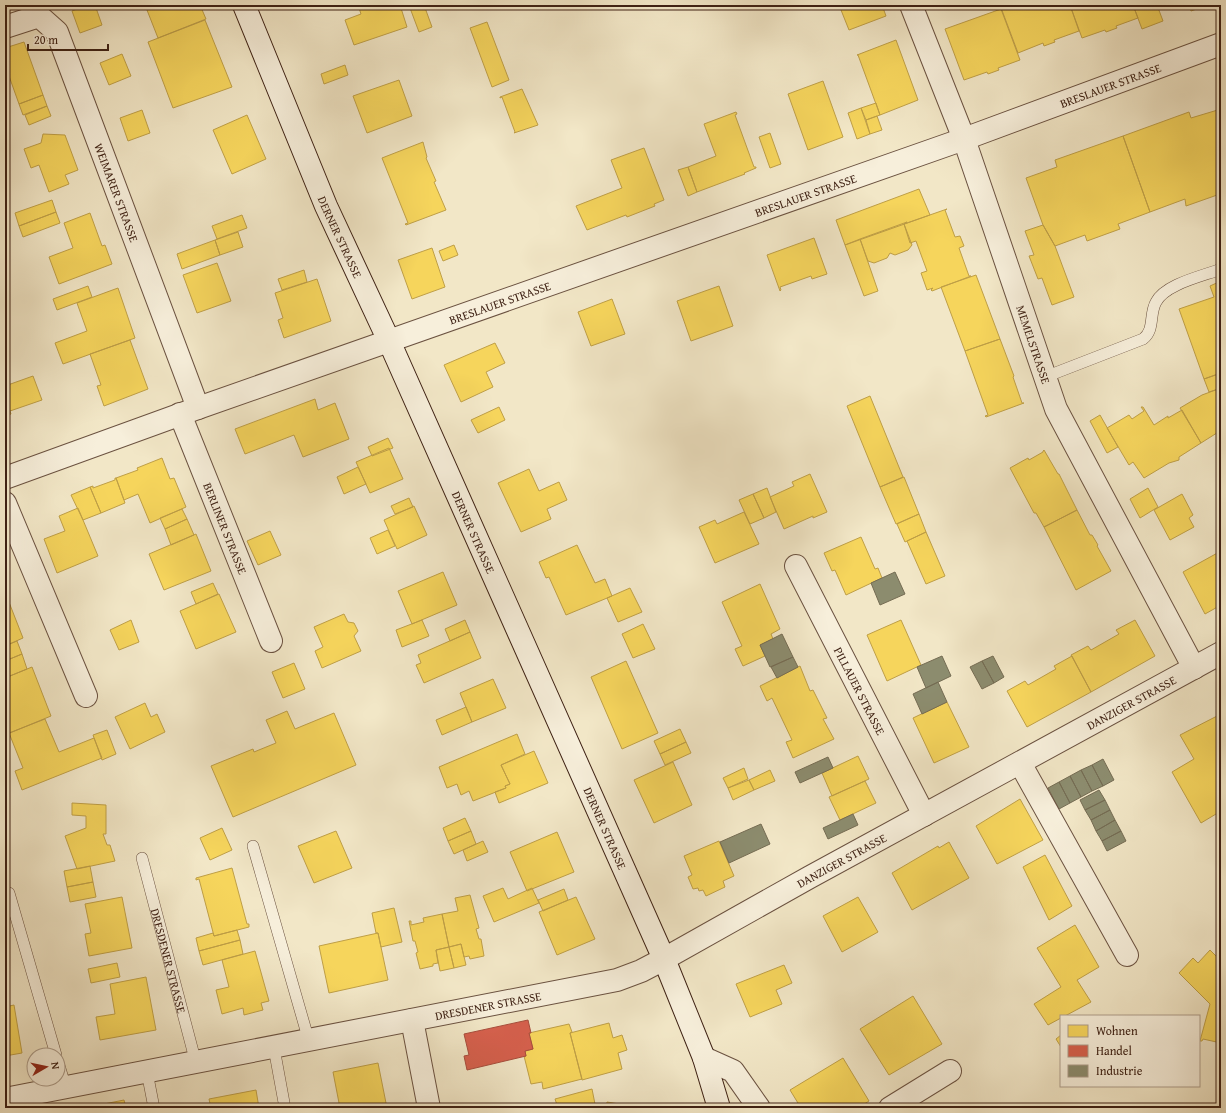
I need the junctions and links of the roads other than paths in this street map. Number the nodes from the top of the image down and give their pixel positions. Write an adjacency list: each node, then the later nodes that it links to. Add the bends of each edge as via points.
1 (244, 5): 7 (street, DERNER STRASSE, via 326,206)
2 (911, 5): 5 (street, MEMELSTRASSE)
3 (5, 27): 9 (street, WEIMARER STRASSE, via 39,16 57,32)
4 (1221, 44): 5 (street, BRESLAUER STRASSE)
5 (964, 139): 7 (street, BRESLAUER STRASSE); 8 (street, MEMELSTRASSE)
6 (1221, 269): 8 (lane, via 1163,293 1156,302 1148,335 1143,339)
7 (389, 341): 9 (street); 23 (street, DERNER STRASSE)
8 (1045, 377): 15 (street, MEMELSTRASSE, via 1056,409)
9 (189, 411): 10 (street); 13 (street, BERLINER STRASSE)
10 (5, 478)
11 (5, 503): 16 (street)
12 (796, 566): 18 (street, PILLAUER STRASSE)
13 (271, 642)
14 (1221, 653): 15 (street, DANZIGER STRASSE)
15 (1194, 668): 17 (street, DANZIGER STRASSE)
16 (86, 696)
17 (1020, 762): 18 (street, DANZIGER STRASSE); 22 (street)
18 (924, 815): 23 (street, DANZIGER STRASSE)
19 (253, 846): 25 (lane)
20 (142, 858): 29 (lane, DRESDENER STRASSE)
21 (9, 893): 26 (lane)
22 (1127, 954)
23 (664, 959): 24 (street, DRESDENER STRASSE, via 617,980); 28 (street, DERNER STRASSE)
24 (412, 1020): 25 (street, DRESDENER STRASSE); 36 (street)
25 (309, 1041): 27 (street, DRESDENER STRASSE)
26 (54, 1047)
27 (274, 1048): 29 (street, DRESDENER STRASSE); 35 (lane)
28 (704, 1058): 37 (street, DERNER STRASSE); 38 (street, via 733,1071)
29 (196, 1063): 31 (street, DRESDENER STRASSE)
30 (950, 1071): 39 (street)
31 (147, 1072): 32 (street, DRESDENER STRASSE); 34 (lane)
32 (66, 1088): 33 (street, DRESDENER STRASSE)
33 (15, 1101)
34 (154, 1108)
35 (285, 1108)
36 (429, 1108)
37 (719, 1108)
38 (759, 1108)
39 (890, 1108)

